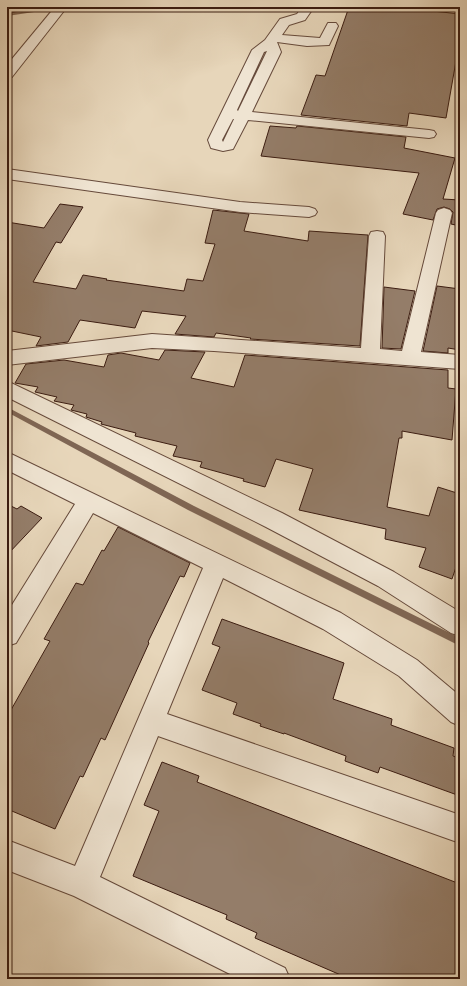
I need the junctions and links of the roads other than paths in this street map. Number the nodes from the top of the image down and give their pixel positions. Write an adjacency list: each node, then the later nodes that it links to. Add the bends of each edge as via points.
1 (22, 7): 3 (street)
2 (308, 7): 6 (street, via 300,17 284,22)
3 (7, 9)
4 (62, 9): 7 (street)
5 (332, 26): 6 (street, via 324,42)
6 (272, 41): 8 (street, via 259,50); 9 (street, via 274,52)
7 (7, 74)
8 (227, 114): 9 (street); 9 (street, via 214,143 219,147 228,146)
9 (242, 116): 10 (street)
10 (429, 134)
11 (7, 174): 12 (street, via 240,207)
12 (309, 212)
13 (444, 213): 17 (street)
14 (377, 236): 15 (street)
15 (370, 356): 16 (street, via 152,341); 17 (street)
16 (7, 358)
17 (410, 358): 18 (street)
18 (460, 362)
19 (7, 388): 23 (street, via 274,520 386,579)
20 (7, 460): 21 (street)
21 (88, 501): 22 (street); 24 (street)
22 (217, 564): 25 (street, via 332,621 408,668); 26 (street)
23 (460, 625)
24 (7, 635)
25 (460, 713)
26 (151, 721): 27 (street); 29 (street)
27 (460, 829)
28 (7, 855): 29 (street)
29 (82, 884): 30 (street)
30 (274, 979)

